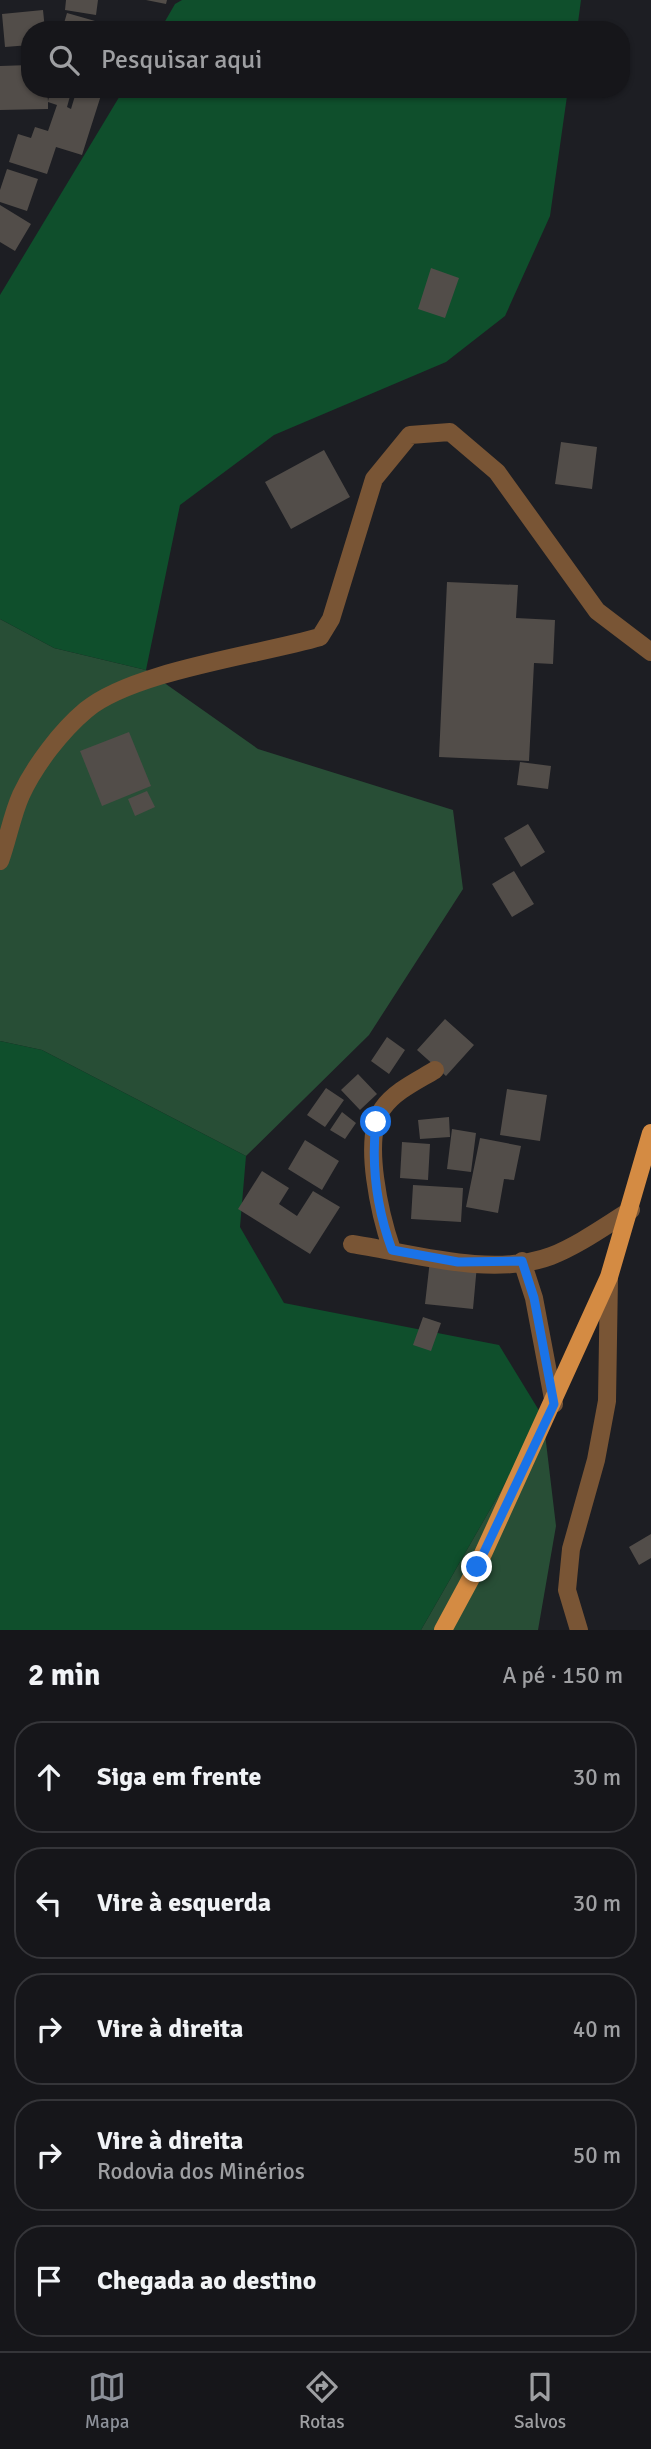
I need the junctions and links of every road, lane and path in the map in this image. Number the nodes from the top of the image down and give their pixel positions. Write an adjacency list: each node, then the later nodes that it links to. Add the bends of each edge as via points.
1 (651, 652): 2 (street, via 597,611 497,472 450,432 410,435 374,479 331,619 320,637 124,689 87,709 58,739 22,794)
2 (0, 861)
3 (435, 1070): 7 (street, via 394,1097 376,1122 380,1216)
4 (651, 1133): 5 (main road)
5 (631, 1210): 8 (street, via 570,1248); 9 (main road)
6 (352, 1244): 7 (street)
7 (392, 1250): 8 (street, via 458,1262)
8 (522, 1261): 10 (street, via 534,1298)
9 (609, 1277): 10 (main road); 12 (street, via 607,1401 571,1549 567,1590)
10 (554, 1404): 11 (main road)
11 (443, 1630)
12 (579, 1630)

